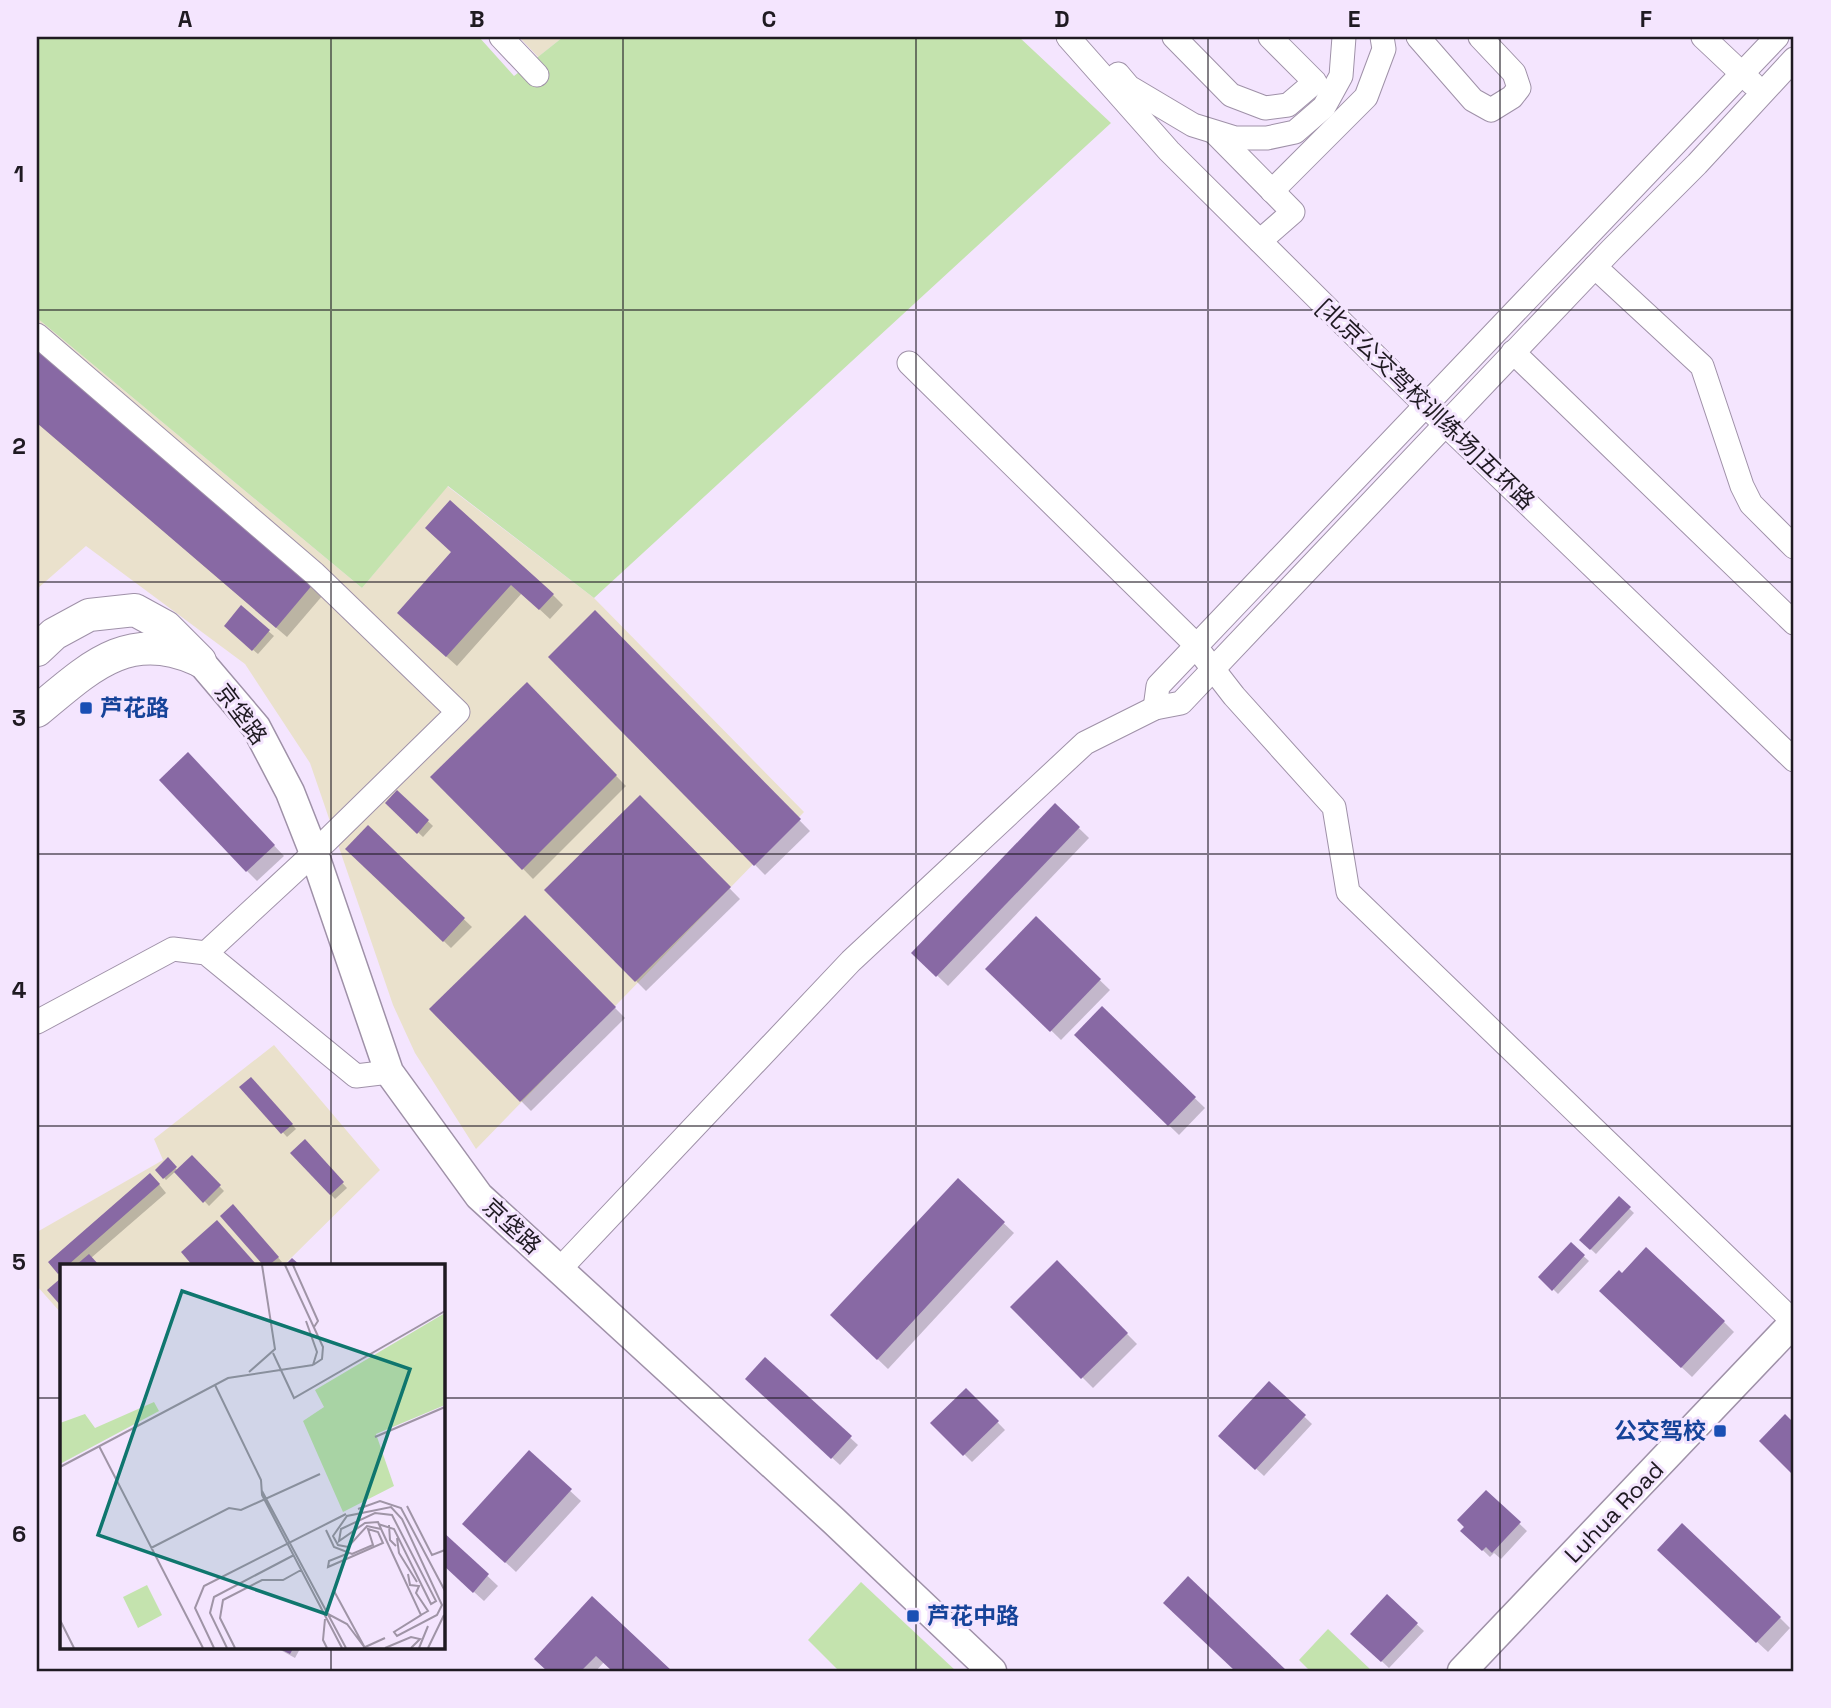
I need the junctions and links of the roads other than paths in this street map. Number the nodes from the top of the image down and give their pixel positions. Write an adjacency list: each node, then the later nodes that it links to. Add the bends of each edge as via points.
1 (501, 37): 14 (street)
2 (1068, 37): 18 (street, [北京公交驾校训练场]五环路, via 1170,151)
3 (1087, 37): 16 (street, via 1129,87 1193,125)
4 (1174, 37): 5 (street, via 1231,95 1265,108 1288,105 1315,82)
5 (1270, 37)
6 (1344, 37): 16 (street, via 1341,76 1324,107 1296,132 1235,138)
7 (1382, 37): 17 (street, via 1384,49 1366,97)
8 (1418, 37): 9 (street, via 1473,100 1491,110 1519,88 1514,73)
9 (1480, 37)
10 (1703, 37): 13 (street)
11 (1777, 37): 13 (street)
12 (1794, 59): 15 (street)
13 (1742, 74): 15 (street); 23 (street)
14 (537, 75)
15 (1763, 93): 19 (street)
16 (1214, 131): 17 (street)
17 (1272, 191): 18 (street, via 1293,212)
18 (1261, 241): 23 (street, [北京公交驾校训练场]五环路)
19 (1595, 267): 21 (street); 25 (street, via 1702,366 1751,504)
20 (37, 335): 34 (street, via 315,574 458,712)
21 (1513, 352): 24 (street); 26 (street)
22 (909, 363): 27 (street)
23 (1425, 405): 24 (street, [北京公交驾校训练场]五环路); 27 (street)
24 (1445, 423): 30 (street); 33 (street, [北京公交驾校训练场]五环路)
25 (1794, 547)
26 (1794, 623)
27 (1195, 647): 30 (street); 31 (street, via 1158,686)
28 (37, 650): 29 (main road, via 54,634 89,615 135,610 166,627)
29 (200, 661): 32 (main road, via 175,650 141,648 101,661); 34 (street, 京垡路, via 256,727 290,792)
30 (1213, 669): 31 (street, via 1181,703); 39 (street, via 1334,807 1348,892)
31 (1155, 708): 38 (street, via 1085,743 851,961)
32 (37, 711)
33 (1794, 760)
34 (314, 853): 35 (street); 37 (street, 京垡路)
35 (206, 953): 36 (street, via 173,949); 37 (street, via 356,1076)
36 (37, 1022)
37 (388, 1072): 38 (street, 京垡路, via 479,1196)
38 (559, 1270): 40 (street, 京垡路)
39 (1794, 1322): 41 (street, Luhua Road)
40 (992, 1671)
41 (1462, 1671)

